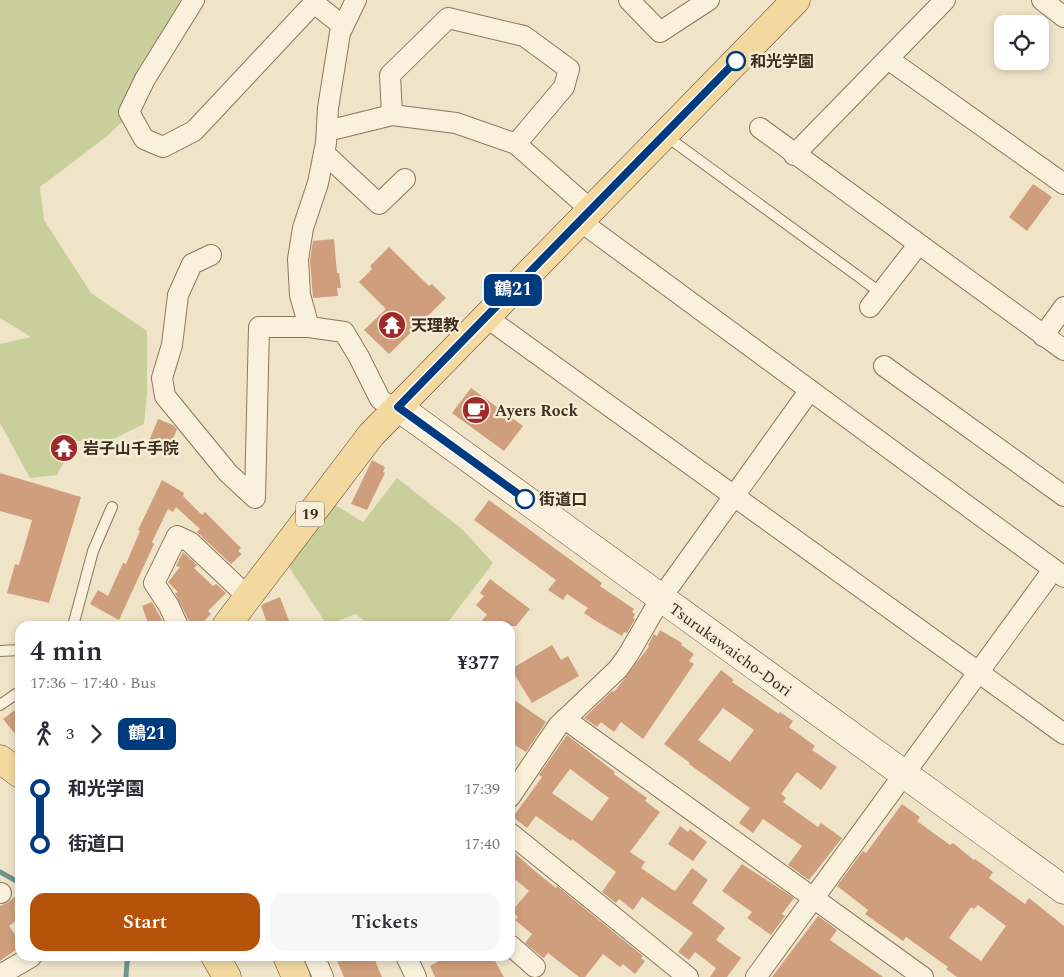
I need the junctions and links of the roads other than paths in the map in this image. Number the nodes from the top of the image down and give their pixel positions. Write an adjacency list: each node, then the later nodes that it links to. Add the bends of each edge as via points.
1 (194, 0): 9 (street, via 145,79 129,112 144,139 163,147 194,131 314,3)
2 (356, 0): 9 (street)
3 (629, 0): 7 (street, via 660,32)
4 (796, 0): 14 (main road, 19)
5 (945, 0): 10 (street)
6 (1042, 0): 8 (street)
7 (699, 3)
8 (1064, 17)
9 (343, 26): 13 (street, via 333,74)
10 (888, 59): 17 (street); 19 (street)
11 (392, 115): 13 (street); 15 (street, via 456,123); 15 (street, via 390,76 448,18 504,31 524,36 569,69 564,87)
12 (760, 128): 17 (street)
13 (327, 131): 16 (street)
14 (665, 135): 20 (main road, 19); 23 (lane)
15 (516, 144): 20 (street)
16 (324, 153): 18 (street, via 378,204); 26 (street, via 303,228 298,259 300,295)
17 (794, 154): 21 (street)
18 (406, 179)
19 (1064, 184)
20 (586, 216): 25 (main road, 19); 30 (street)
21 (918, 245): 23 (street); 27 (street)
22 (211, 256): 26 (street, via 192,264 178,295 172,345 162,382 165,396 228,473 255,498 259,327)
23 (875, 300)
24 (1064, 307): 27 (street)
25 (486, 317): 31 (main road, 19); 32 (street)
26 (309, 327): 31 (street, via 344,332 380,399)
27 (1043, 336): 28 (street)
28 (1064, 350)
29 (884, 366): 33 (street)
30 (810, 390): 32 (street); 35 (street)
31 (398, 407): 36 (main road, 19, via 370,435); 37 (street, Tsurukawaicho-Dori)
32 (734, 496): 37 (street); 43 (street)
33 (1064, 496)
34 (112, 507): 38 (lane, via 93,551)
35 (1059, 573): 43 (street)
36 (248, 597): 39 (street, via 190,542 177,536 154,582); 40 (main road, 19)
37 (661, 598): 46 (street, via 618,669); 50 (street, Tsurukawaicho-Dori)
38 (74, 621)
39 (176, 621)
40 (230, 621)
41 (15, 650): 42 (lane)
42 (0, 651)
43 (978, 672): 47 (street); 50 (street)
44 (15, 695): 45 (lane)
45 (0, 705)
46 (565, 719): 51 (street); 54 (street)
47 (1064, 734)
48 (0, 759): 49 (main road)
49 (15, 770)
50 (904, 774): 53 (street, Tsurukawaicho-Dori); 54 (street)
51 (515, 790)
52 (515, 837): 67 (street)
53 (1064, 890)
54 (814, 898): 68 (street); 69 (street)
55 (515, 949): 61 (street)
56 (25, 961): 62 (street)
57 (218, 961): 63 (main road)
58 (289, 961): 64 (main road)
59 (316, 961): 65 (street)
60 (408, 961): 66 (street)
61 (535, 967)
62 (0, 975)
63 (227, 977)
64 (296, 977)
65 (323, 977)
66 (416, 977)
67 (688, 977)
68 (756, 977)
69 (923, 977)

